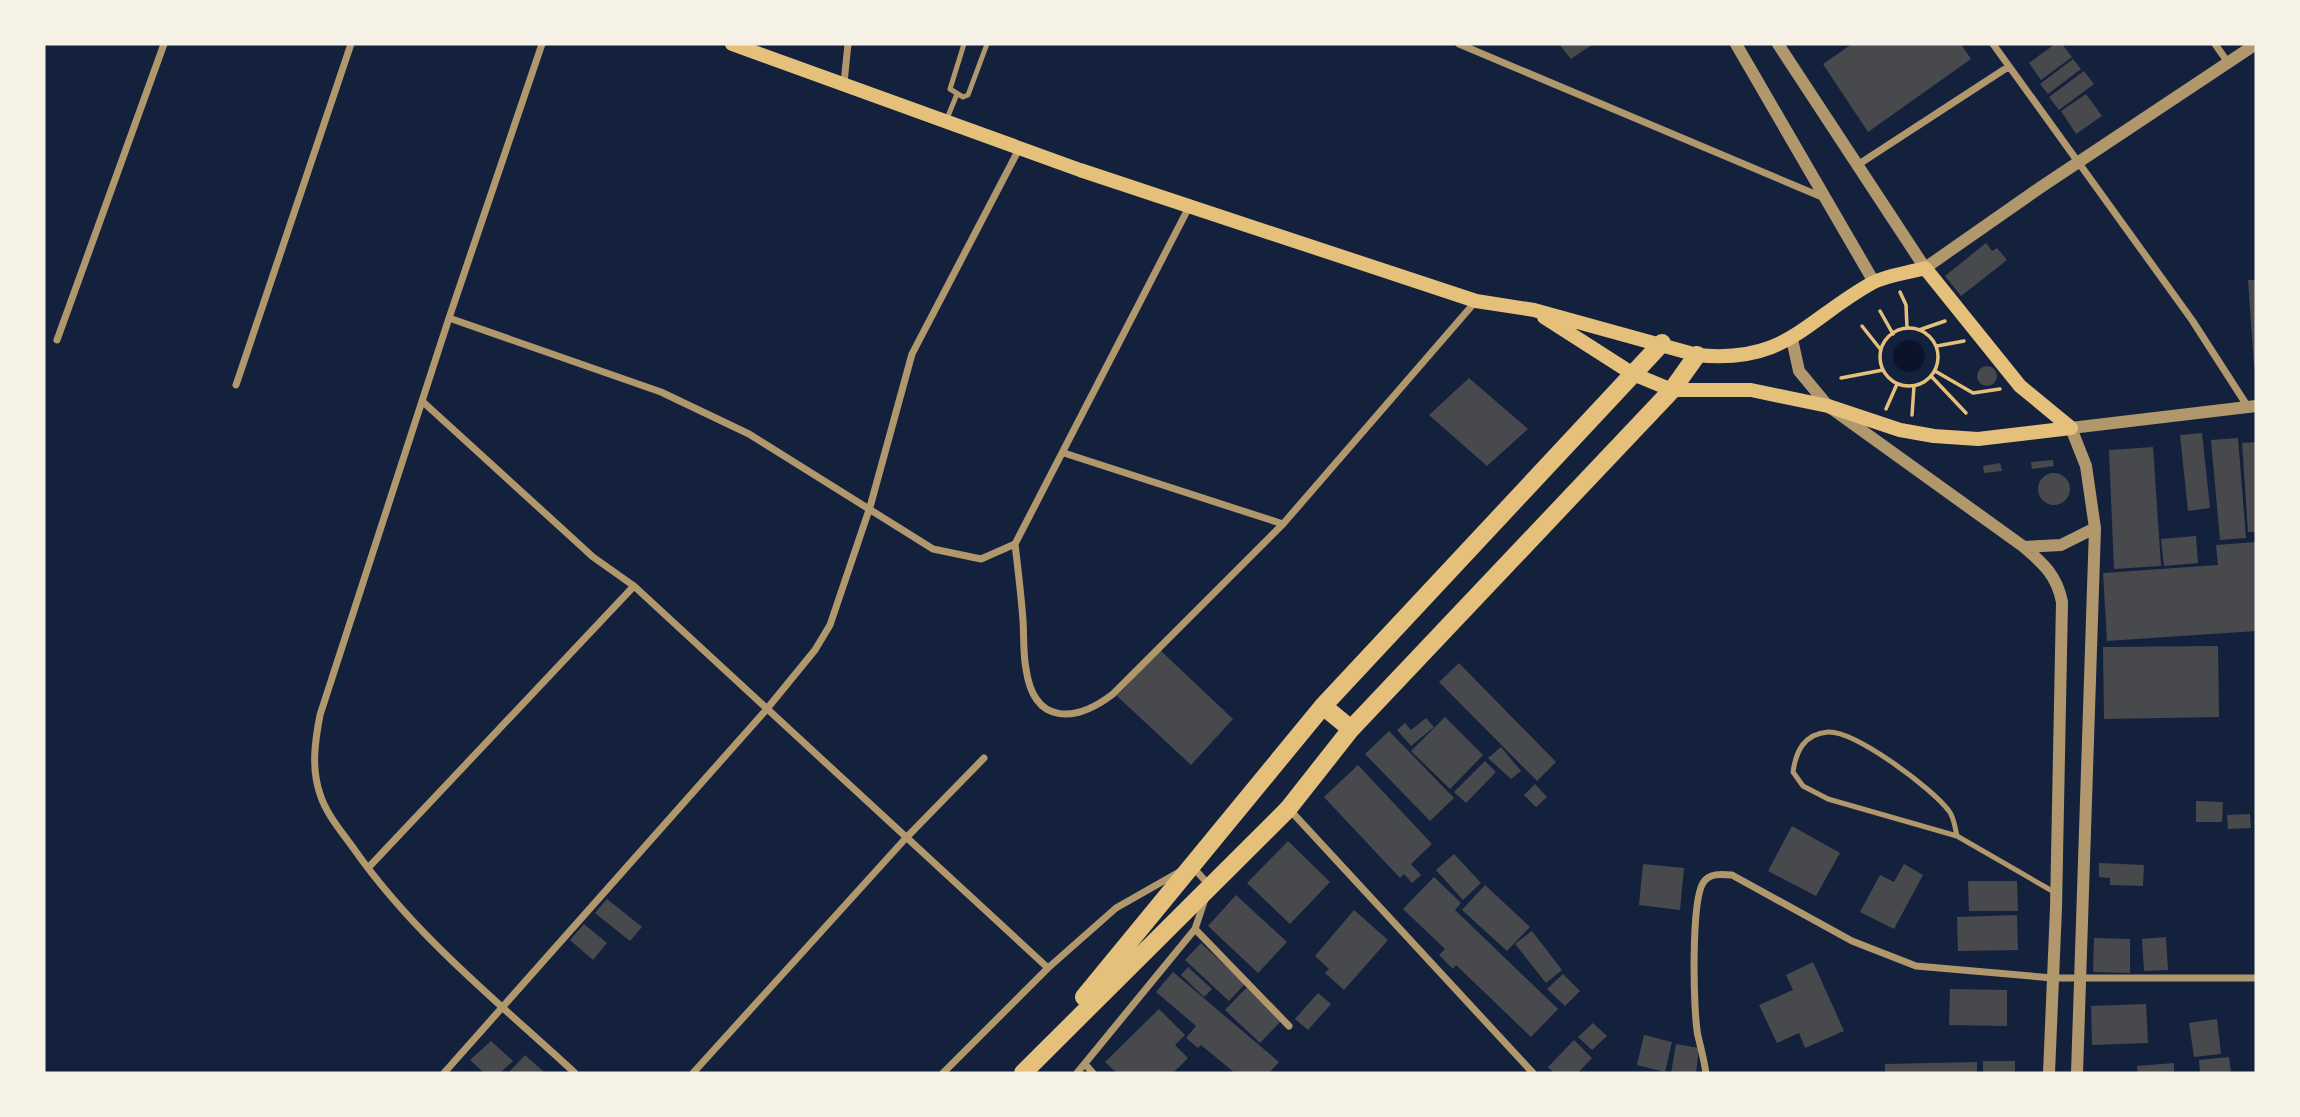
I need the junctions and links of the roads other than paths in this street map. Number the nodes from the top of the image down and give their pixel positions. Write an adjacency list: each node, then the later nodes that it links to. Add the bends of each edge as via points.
1 (164, 44): 30 (street)
2 (351, 44): 34 (street)
3 (542, 44): 28 (street)
4 (732, 44): 16 (main road)
5 (848, 44): 16 (street)
6 (964, 44): 17 (lane, via 950,89)
7 (987, 44): 17 (lane, via 968,95)
8 (1459, 44): 22 (street)
9 (1737, 44): 22 (street)
10 (1778, 44): 21 (street)
11 (1993, 44): 15 (street)
12 (2216, 44): 14 (street)
13 (2256, 44): 14 (street)
14 (2229, 64): 20 (street)
15 (2008, 67): 20 (street); 21 (street)
16 (844, 83): 18 (main road)
17 (957, 94): 18 (lane)
18 (946, 121): 19 (main road)
19 (1019, 149): 23 (main road); 41 (street, via 912,354)
20 (2081, 163): 24 (street); 38 (street)
21 (1856, 166): 24 (street)
22 (1824, 197): 25 (street)
23 (1189, 207): 26 (main road); 40 (street)
24 (1925, 268): 25 (main road); 39 (main road, via 2020,386)
25 (1874, 282): 29 (main road)
26 (1476, 301): 27 (main road); 42 (street)
27 (1534, 310): 31 (main road); 33 (main road)
28 (449, 318): 36 (street); 41 (street, via 662,392 748,434)
29 (1793, 339): 32 (main road, via 1751,354); 37 (street, via 1799,371)
30 (57, 340)
31 (1662, 343): 32 (main road); 33 (main road)
32 (1697, 355): 35 (main road)
33 (1633, 374): 35 (main road); 47 (main road)
34 (236, 386)
35 (1672, 390): 37 (main road, via 1751,390); 49 (main road)
36 (422, 401): 46 (street, via 593,558); 55 (street, via 314,756 320,795 329,815)
37 (1828, 406): 39 (main road, via 1934,436 1978,439); 45 (street)
38 (2252, 407): 39 (street)
39 (2071, 428): 43 (street, via 2086,466)
40 (1063, 453): 42 (street); 44 (street)
41 (870, 507): 44 (street, via 933,549 956,555 981,559); 48 (street, via 830,625)
42 (1283, 524): 44 (street, via 1113,694 1075,715 1054,714 1043,708 1026,671)
43 (2095, 528): 45 (street, via 2061,545); 59 (street)
44 (1015, 544)
45 (2025, 547): 57 (street, via 2048,568 2059,585 2062,602)
46 (634, 586): 48 (street); 55 (street)
47 (1323, 706): 49 (main road); 54 (main road)
48 (766, 710): 53 (street); 65 (street)
49 (1351, 730): 51 (main road)
50 (984, 758): 53 (street)
51 (1288, 809): 56 (main road); 75 (street)
52 (1957, 836): 52 (lane, via 1951,812 1926,789 1851,738 1830,732 1809,737 1796,752 1793,772 1803,786 1828,799); 57 (lane)
53 (905, 839): 61 (street); 70 (street)
54 (1191, 865): 56 (street); 61 (street, via 1116,908); 72 (main road)
55 (368, 868): 65 (street, via 418,929)
56 (1209, 886): 60 (street); 72 (main road)
57 (2057, 893): 58 (street)
58 (2056, 908): 59 (street); 62 (street)
59 (2082, 908): 64 (street)
60 (1195, 929): 66 (street); 67 (street)
61 (1048, 968): 71 (street)
62 (2053, 978): 64 (street); 76 (street, via 1916,966 1852,941 1732,874 1714,874 1703,882 1699,895 1695,951 1698,1037); 77 (street)
63 (2256, 978): 64 (street)
64 (2083, 979): 78 (street)
65 (504, 1007): 68 (street); 69 (street)
66 (1289, 1026)
67 (1085, 1064): 73 (street); 74 (street)
68 (444, 1073)
69 (575, 1073)
70 (693, 1073)
71 (943, 1073)
72 (1023, 1073)
73 (1077, 1073)
74 (1093, 1073)
75 (1534, 1073)
76 (1706, 1073)
77 (2049, 1073)
78 (2077, 1073)

